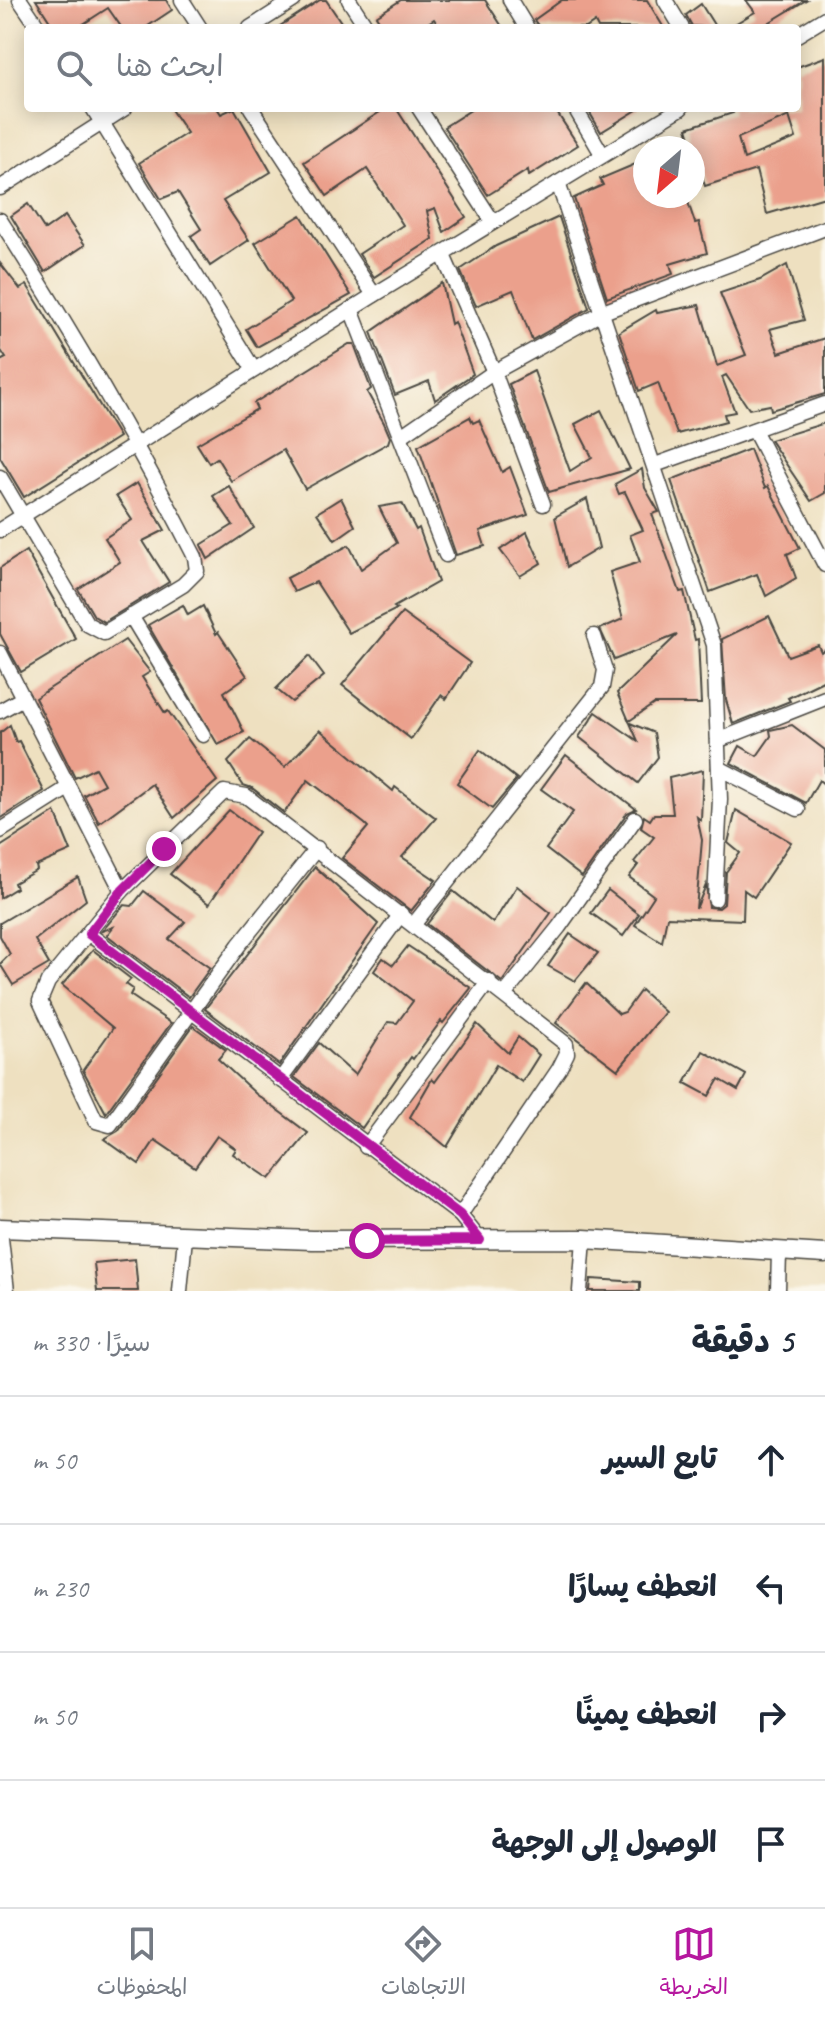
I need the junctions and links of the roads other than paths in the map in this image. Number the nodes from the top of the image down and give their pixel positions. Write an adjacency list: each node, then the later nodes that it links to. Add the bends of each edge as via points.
1 (20, 0): 8 (street)
2 (182, 0): 9 (street)
3 (294, 0): 10 (street)
4 (349, 0): 11 (street)
5 (510, 0): 12 (street)
6 (665, 0): 13 (street)
7 (825, 18): 14 (street)
8 (36, 24)
9 (197, 24)
10 (256, 24)
11 (364, 24)
12 (525, 24)
13 (680, 24)
14 (801, 33)
15 (96, 112): 21 (street)
16 (119, 112): 21 (street)
17 (254, 112): 29 (street)
18 (422, 112): 26 (street)
19 (577, 112): 22 (street)
20 (674, 112): 22 (street)
21 (103, 122): 24 (street); 32 (street)
22 (602, 154): 23 (street)
23 (558, 183): 26 (street); 31 (street)
24 (0, 188)
25 (0, 220): 37 (street)
26 (493, 222): 28 (street)
27 (825, 228): 31 (street)
28 (443, 255): 29 (street); 33 (street)
29 (374, 295): 30 (street)
30 (351, 309): 32 (street); 36 (street)
31 (603, 312): 33 (street); 38 (street)
32 (254, 370): 37 (street)
33 (494, 372): 36 (street); 40 (street)
34 (825, 404): 35 (street)
35 (754, 430): 38 (street); 44 (street)
36 (401, 436): 43 (street)
37 (137, 443): 41 (street); 45 (street, via 197,566 183,585)
38 (655, 465): 52 (street, via 709,626)
39 (0, 477): 41 (street)
40 (543, 504)
41 (23, 516): 42 (street); 45 (street, via 87,624 104,633)
42 (0, 530)
43 (446, 555)
44 (825, 565)
45 (131, 616): 51 (street)
46 (594, 636): 62 (street, via 605,670 602,687)
47 (0, 653): 48 (street)
48 (23, 698): 50 (street); 54 (street)
49 (825, 698): 52 (street)
50 (0, 711)
51 (203, 735)
52 (719, 740): 53 (street)
53 (719, 768): 55 (street); 60 (street)
54 (68, 788): 57 (street); 59 (street)
55 (798, 809)
56 (635, 819): 65 (street)
57 (0, 831)
58 (317, 848): 59 (street, via 246,796 224,792); 61 (street); 66 (street)
59 (122, 891): 63 (street)
60 (715, 899)
61 (401, 914): 62 (street); 67 (street)
62 (414, 924): 64 (street)
63 (89, 934): 66 (street); 66 (street, via 48,982 40,1001 101,1125 115,1121)
64 (489, 981): 65 (street); 68 (street)
65 (505, 994): 69 (street, via 564,1041 567,1053)
66 (192, 1013): 67 (street)
67 (280, 1080): 68 (street)
68 (366, 1147): 69 (street)
69 (460, 1215): 73 (street)
70 (0, 1229): 71 (street); 76 (street)
71 (185, 1237): 73 (street); 77 (street)
72 (584, 1239): 73 (street); 74 (street); 78 (street)
73 (480, 1240)
74 (779, 1252): 75 (street); 79 (street)
75 (825, 1254)
76 (7, 1291)
77 (180, 1291)
78 (580, 1291)
79 (778, 1291)

